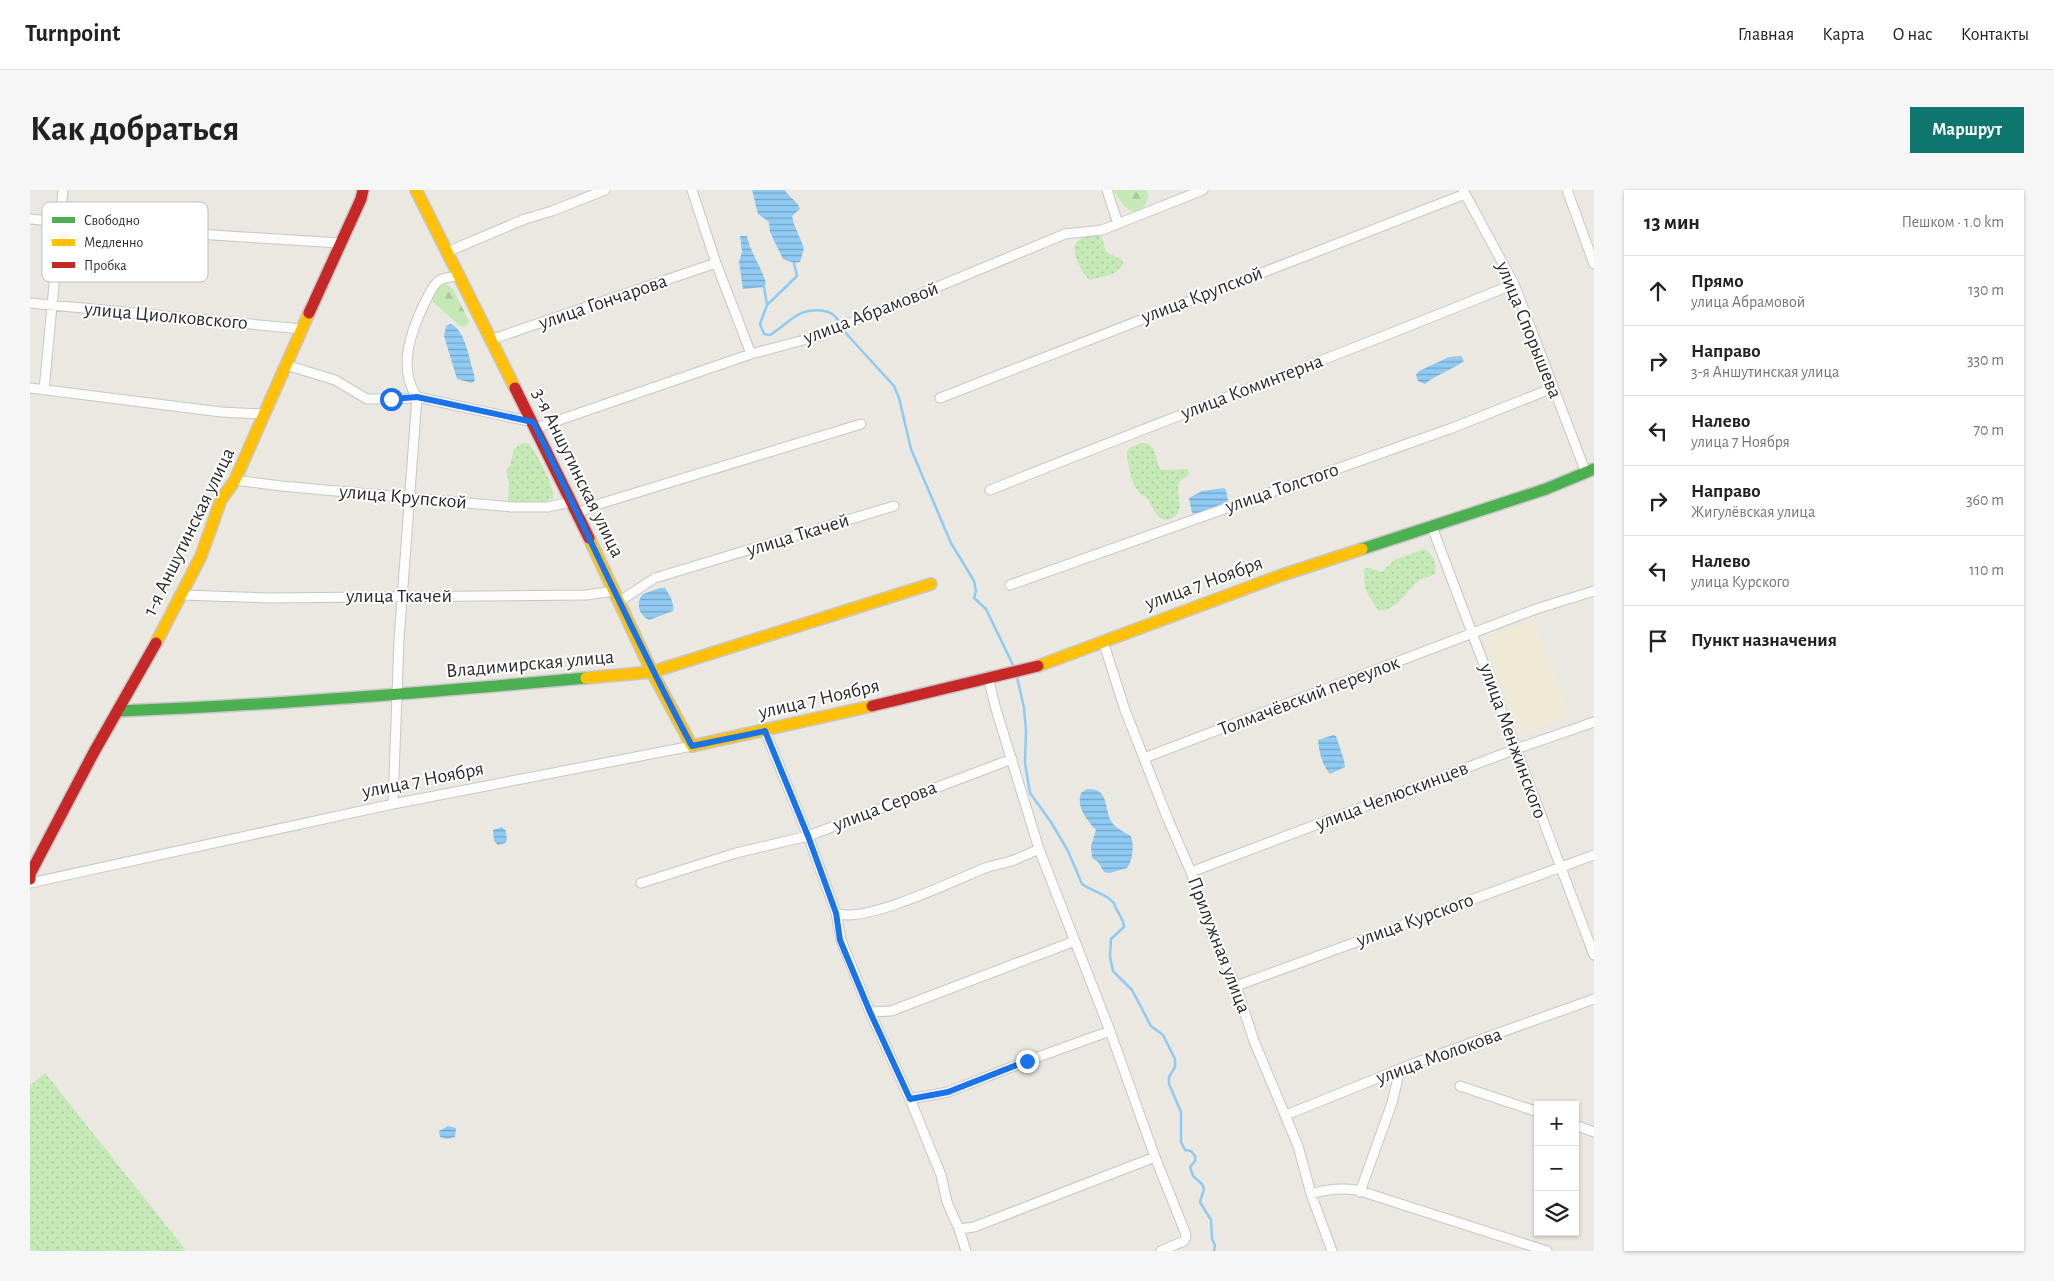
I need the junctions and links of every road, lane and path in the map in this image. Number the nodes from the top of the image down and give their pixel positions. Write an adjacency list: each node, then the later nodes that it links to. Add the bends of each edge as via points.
1 (363, 190): 11 (street, 1-я Аншутинская улица)
2 (416, 190): 12 (street, 3-я Аншутинская улица)
3 (605, 190): 12 (street, via 525,218)
4 (692, 190): 13 (street)
5 (1107, 190): 9 (street)
6 (1203, 190): 9 (street, улица Абрамовой)
7 (1567, 190): 14 (street)
8 (1464, 192): 17 (street, улица Спорышева); 28 (street, улица Крупской)
9 (1118, 224): 22 (street, улица Абрамовой, via 1093,232 1065,234 819,336)
10 (208, 235): 11 (street)
11 (339, 243): 20 (street, 1-я Аншутинская улица)
12 (447, 252): 15 (street, 3-я Аншутинская улица)
13 (716, 263): 21 (street, улица Гончарова); 22 (street)
14 (1594, 264)
15 (458, 276): 21 (street, 3-я Аншутинская улица); 27 (street, via 437,281 415,323 408,376)
16 (54, 282): 19 (street)
17 (1514, 284): 25 (street, улица Спорышева); 34 (street, улица Коминтерна)
18 (30, 303): 19 (street, улица Циолковского)
19 (52, 305): 20 (street, улица Циолковского); 26 (street)
20 (302, 329): 23 (street, 1-я Аншутинская улица)
21 (490, 340): 31 (street, 3-я Аншутинская улица)
22 (752, 354): 31 (street, улица Абрамовой)
23 (286, 365): 27 (street, via 335,380 367,399); 29 (street, 1-я Аншутинская улица)
24 (30, 388): 26 (street)
25 (1553, 388): 32 (street, улица Спорышева); 41 (street, улица Толстого, via 1452,428)
26 (44, 390): 29 (street, via 221,412)
27 (417, 397): 31 (street); 35 (street)
28 (940, 398)
29 (263, 414): 33 (street, 1-я Аншутинская улица, via 256,437)
30 (860, 424): 38 (street, via 596,505)
31 (534, 425): 36 (street, 3-я Аншутинская улица)
32 (1590, 471): 39 (street, улица 7 Ноября)
33 (235, 480): 35 (street, улица Крупской); 43 (street, 1-я Аншутинская улица, via 221,500 201,556)
34 (990, 490)
35 (409, 497): 36 (street, улица Крупской, via 526,508 560,506); 44 (street)
36 (571, 502): 38 (street, 3-я Аншутинская улица)
37 (894, 506): 45 (street, улица Ткачей, via 655,578)
38 (576, 514): 45 (street, 3-я Аншутинская улица)
39 (1432, 527): 46 (street, улица Менжинского); 47 (street, улица 7 Ноября, via 1282,575)
40 (931, 584): 48 (street, Владимирская улица)
41 (1010, 585)
42 (1594, 591): 46 (street, Толмачёвский переулок)
43 (182, 595): 44 (street, улица Ткачей, via 230,598); 51 (street, 1-я Аншутинская улица)
44 (403, 596): 45 (street, улица Ткачей); 50 (street)
45 (618, 596): 48 (street, 3-я Аншутинская улица)
46 (1473, 633): 55 (street, улица Менжинского); 56 (street, Толмачёвский переулок)
47 (1103, 641): 49 (street, улица 7 Ноября, via 1037,666); 56 (street, Прилужная улица)
48 (652, 672): 50 (street, Владимирская улица); 54 (street, 3-я Аншутинская улица)
49 (988, 678): 53 (street, улица 7 Ноября); 57 (street)
50 (396, 695): 51 (street, Владимирская улица); 58 (street)
51 (119, 712): 64 (street, 1-я Аншутинская улица, via 78,782 30,874)
52 (1594, 722): 55 (street, улица Челюскинцев)
53 (765, 731): 54 (street, улица 7 Ноября); 59 (street)
54 (692, 746): 58 (street, улица 7 Ноября)
55 (1516, 749): 62 (street, улица Менжинского); 63 (street, улица Челюскинцев)
56 (1144, 758): 63 (street, Прилужная улица)
57 (1012, 760): 59 (street, улица Серова); 60 (street)
58 (392, 804): 64 (street, улица 7 Ноября)
59 (808, 836): 65 (street, улица Серова, via 736,853); 66 (street)
60 (1039, 849): 66 (street, via 944,887 861,915 842,916); 67 (street)
61 (1594, 855): 62 (street, улица Курского)
62 (1560, 867): 68 (street, улица Менжинского); 69 (street, улица Курского)
63 (1191, 872): 69 (street, Прилужная улица, via 1213,937)
64 (30, 881)
65 (641, 883)
66 (836, 913): 71 (street, via 840,940)
67 (1074, 941): 71 (street, via 886,1012); 72 (street)
68 (1594, 955)
69 (1236, 986): 77 (street, Прилужная улица, via 1254,1041)
70 (1594, 999): 73 (street, улица Молокова)
71 (870, 1012): 75 (street)
72 (1110, 1032): 75 (street, via 948,1092); 80 (street)
73 (1400, 1070): 77 (street, улица Молокова); 81 (street, via 1392,1103)
74 (1460, 1086): 76 (street)
75 (910, 1099): 83 (street)
76 (1534, 1111)
77 (1286, 1115): 82 (street, Прилужная улица)
78 (1579, 1126): 79 (street)
79 (1594, 1132)
80 (1155, 1157): 83 (street); 85 (street, via 1186,1237 1180,1244)
81 (1360, 1192): 82 (street, via 1346,1188); 87 (street)
82 (1311, 1194): 86 (street, Прилужная улица)
83 (959, 1229): 84 (street)
84 (966, 1251)
85 (1161, 1251)
86 (1332, 1251)
87 (1547, 1251)

